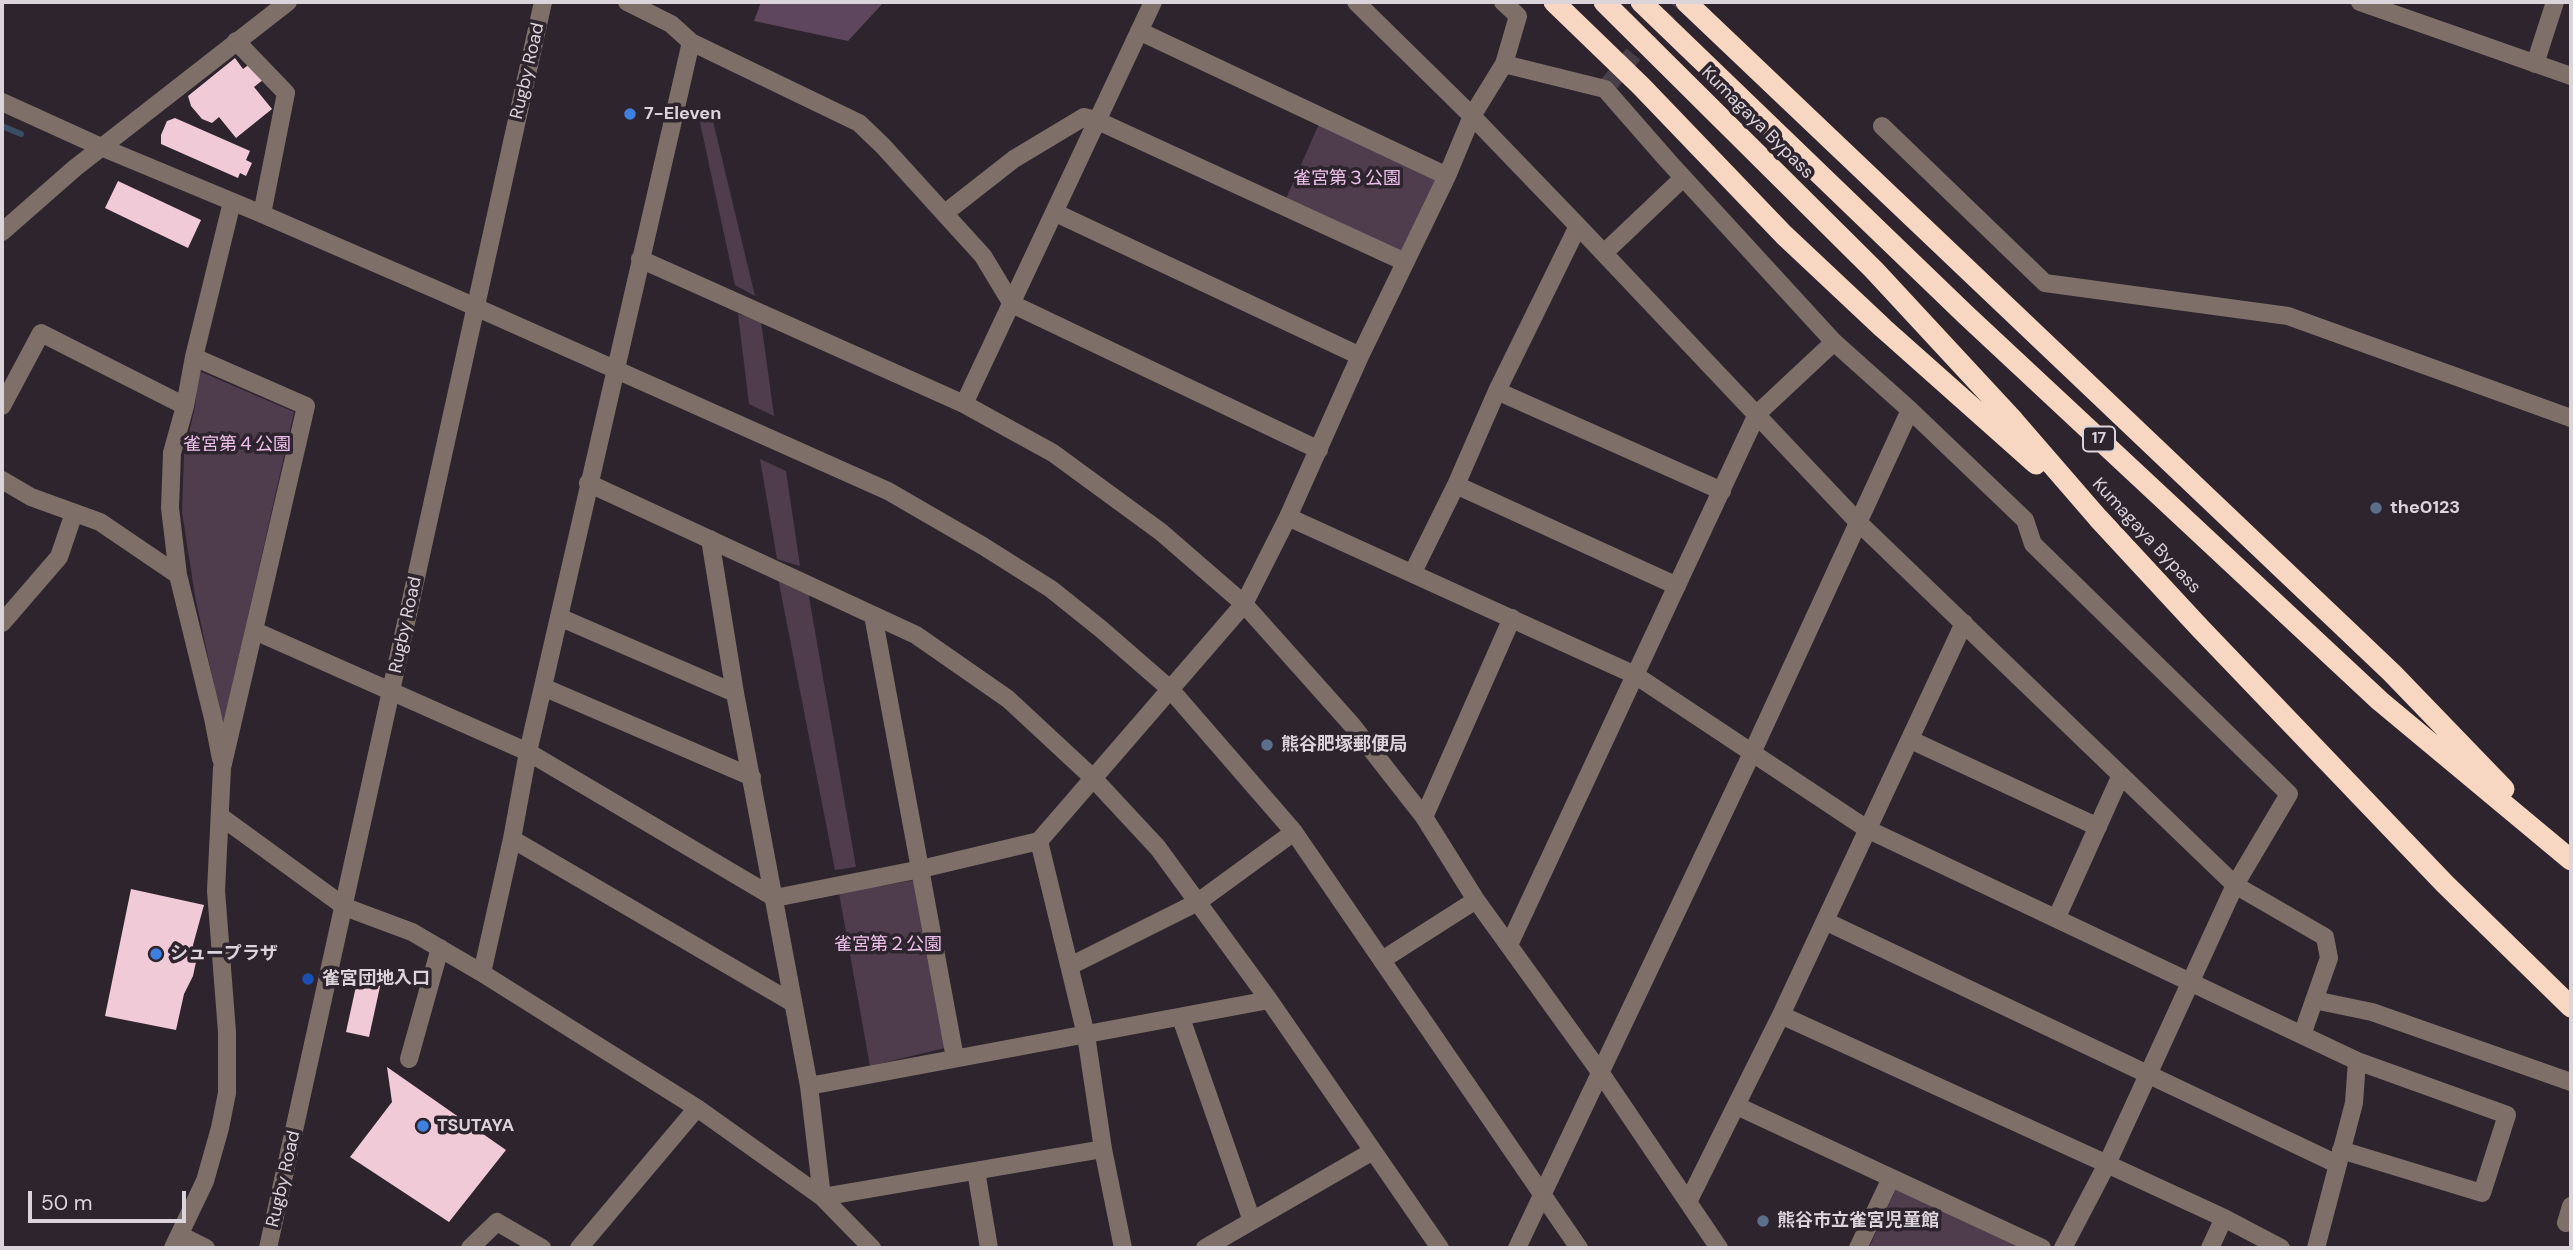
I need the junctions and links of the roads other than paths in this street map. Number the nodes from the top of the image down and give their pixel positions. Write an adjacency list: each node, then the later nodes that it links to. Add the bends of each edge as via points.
1 (288, 2): 14 (street)
2 (543, 2): 36 (street, Rugby Road)
3 (627, 2): 15 (street, via 671,24)
4 (1153, 2): 13 (street)
5 (1356, 2): 20 (street)
6 (1503, 2): 16 (street, via 1518,16)
7 (1553, 2): 55 (highway, via 1873,319)
8 (1604, 2): 55 (highway, Kumagaya Bypass, via 1874,271)
9 (1641, 2): 87 (highway, Kumagaya Bypass / 17, via 1966,315 2380,701)
10 (1686, 2): 87 (highway, 17, via 2392,673)
11 (2360, 2): 17 (street)
12 (2555, 2): 17 (street)
13 (1139, 31): 21 (street); 24 (street)
14 (236, 41): 23 (street); 29 (street, via 286,93)
15 (691, 42): 28 (street, via 859,123); 33 (street)
16 (1504, 64): 20 (street); 25 (street, via 1605,89)
17 (2535, 64): 18 (street)
18 (2571, 76)
19 (2, 102): 23 (street)
20 (1472, 116): 24 (street); 30 (street)
21 (1097, 120): 27 (street); 28 (street, via 1084,117 1014,159); 34 (street)
22 (1882, 126): 47 (street, via 2045,282 2288,316)
23 (101, 147): 26 (street); 31 (street)
24 (1447, 176): 34 (street)
25 (1683, 178): 32 (street); 37 (street)
26 (232, 202): 29 (street); 38 (street)
27 (1056, 212): 35 (street); 39 (street)
28 (945, 213): 35 (street, via 983,256)
29 (262, 214): 36 (street)
30 (1578, 226): 32 (street); 41 (street)
31 (2, 232)
32 (1604, 253): 46 (street)
33 (640, 259): 40 (street); 42 (street)
34 (1405, 262): 39 (street)
35 (1012, 304): 42 (street); 48 (street)
36 (475, 307): 40 (street); 71 (street, Rugby Road)
37 (1834, 342): 45 (street); 46 (street)
38 (194, 356): 44 (street); 67 (street, via 306,406)
39 (1360, 356): 48 (street)
40 (614, 369): 50 (street); 70 (street, via 888,491 1051,589)
41 (1497, 391): 51 (street); 52 (street)
42 (964, 404): 61 (street, via 1052,453 1160,532)
43 (2, 406): 44 (street, via 41,333)
44 (185, 406): 59 (street, via 172,453 170,508)
45 (1910, 410): 56 (street); 89 (street, via 2025,520 2033,544 2289,794)
46 (1757, 414): 52 (street); 56 (street)
47 (2571, 418)
48 (1319, 450): 54 (street)
49 (2, 481): 53 (street)
50 (588, 483): 57 (street); 63 (street)
51 (1457, 485): 58 (street); 60 (street)
52 (1723, 491): 60 (street)
53 (74, 513): 59 (street, via 100,522); 66 (street, via 59,557)
54 (1288, 517): 58 (street); 61 (street)
55 (2098, 519): 105 (highway, Kumagaya Bypass, via 2445,884)
56 (1857, 521): 65 (street); 75 (street)
57 (710, 539): 62 (street); 72 (street)
58 (1413, 572): 64 (street)
59 (178, 575): 76 (street)
60 (1678, 586): 68 (street)
61 (1244, 604): 70 (street); 81 (street, via 1352,725)
62 (873, 615): 79 (street, via 916,635 1008,699); 88 (street)
63 (559, 617): 69 (street); 72 (street)
64 (1513, 618): 68 (street); 81 (street)
65 (1964, 622): 73 (street); 77 (street)
66 (2, 623)
67 (255, 631): 71 (street); 76 (street)
68 (1635, 675): 75 (street); 96 (street)
69 (543, 687): 74 (street); 78 (street)
70 (1170, 689): 79 (street); 84 (street)
71 (392, 690): 74 (street); 93 (street, Rugby Road)
72 (735, 693): 78 (street)
73 (1910, 740): 82 (street); 83 (street)
74 (528, 752): 85 (street); 90 (street)
75 (1752, 753): 83 (street); 113 (street)
76 (222, 768): 80 (street)
77 (2122, 775): 82 (street); 89 (street)
78 (752, 777): 90 (street)
79 (1092, 777): 86 (street); 92 (street, via 1158,848)
80 (220, 816): 93 (street); 133 (street, via 216,891 228,1093 205,1181)
81 (1424, 817): 91 (street)
82 (2098, 827): 94 (street)
83 (1867, 829): 94 (street); 95 (street)
84 (1294, 832): 92 (street); 98 (street)
85 (512, 839): 100 (street); 104 (street)
86 (1039, 841): 88 (street); 99 (street)
87 (2571, 860)
88 (921, 869): 90 (street); 110 (street)
89 (2235, 885): 101 (street); 103 (street, via 2325,937 2329,958)
90 (775, 898): 104 (street)
91 (1476, 900): 96 (street); 98 (street)
92 (1198, 902): 99 (street); 102 (street)
93 (345, 906): 97 (street); 136 (street, Rugby Road)
94 (2057, 917): 101 (street)
95 (1825, 921): 106 (street); 114 (street)
96 (1509, 946): 113 (street)
97 (440, 948): 100 (street); 111 (street)
98 (1382, 960): 125 (street)
99 (1070, 966): 108 (street)
100 (482, 973): 118 (street)
101 (2189, 982): 109 (street); 114 (street)
102 (1269, 1000): 107 (street); 120 (street)
103 (2314, 1000): 109 (street); 115 (street, via 2372,1012)
104 (793, 1003): 116 (street)
105 (2571, 1007)
106 (1781, 1015): 117 (street); 122 (street)
107 (1181, 1018): 108 (street); 130 (street)
108 (1086, 1035): 110 (street); 119 (street)
109 (2302, 1035): 112 (street)
110 (955, 1058): 116 (street)
111 (409, 1059)
112 (2357, 1061): 121 (street, via 2354,1103); 121 (street, via 2507,1115 2482,1194)
113 (1600, 1072): 125 (street); 127 (street)
114 (2147, 1075): 121 (street); 122 (street)
115 (2571, 1082)
116 (809, 1086): 126 (street)
117 (1737, 1106): 124 (street); 127 (street)
118 (697, 1108): 126 (street); 139 (street)
119 (1103, 1149): 123 (street); 142 (street)
120 (1373, 1151): 130 (street); 134 (street)
121 (2339, 1157): 152 (street)
122 (2107, 1164): 129 (street); 149 (street)
123 (976, 1171): 126 (street); 141 (street)
124 (1891, 1178): 147 (street); 148 (street)
125 (1541, 1194): 144 (street); 145 (street)
126 (822, 1197): 132 (street)
127 (1688, 1202): 146 (street)
128 (2571, 1206): 131 (street)
129 (2224, 1218): 150 (street); 151 (street)
130 (1252, 1221): 143 (street)
131 (2566, 1223)
132 (853, 1241): 140 (street)
133 (176, 1242): 135 (street)
134 (1431, 1246)
135 (205, 1248)
136 (268, 1248)
137 (470, 1248): 138 (street, via 497,1222)
138 (542, 1248)
139 (579, 1248)
140 (872, 1248)
141 (989, 1248)
142 (1123, 1248)
143 (1205, 1248)
144 (1517, 1248)
145 (1579, 1248)
146 (1719, 1248)
147 (1858, 1248)
148 (2042, 1248)
149 (2063, 1248)
150 (2210, 1248)
151 (2281, 1248)
152 (2316, 1248)

